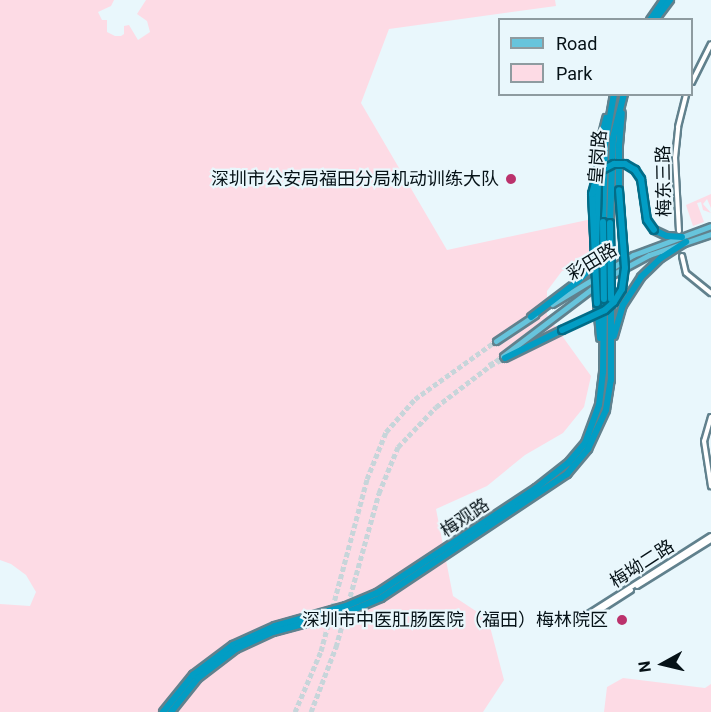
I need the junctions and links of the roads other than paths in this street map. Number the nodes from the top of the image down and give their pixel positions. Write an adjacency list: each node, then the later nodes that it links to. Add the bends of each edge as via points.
1 (664, 0): 3 (highway)
2 (670, 0): 4 (highway)
3 (651, 18)
4 (656, 18)
5 (711, 44): 6 (street)
6 (693, 80)
7 (614, 96): 11 (highway, 皇岗路)
8 (624, 96): 20 (highway, bridge, via 619,145 625,268 622,289 605,310)
9 (624, 96): 12 (highway, 皇岗路, via 613,138)
10 (686, 96): 14 (street, 梅东三路, via 675,158)
11 (612, 103): 12 (highway, 皇岗路, via 605,145); 18 (highway, bridge, via 599,147 596,250 592,264 583,277)
12 (607, 223): 17 (highway, 梅观路, bridge)
13 (710, 228): 14 (main road, 彩田路)
14 (682, 237): 18 (main road, 彩田路, via 607,269); 20 (main road, 彩田路, via 618,271); 21 (highway, via 632,290 617,322); 22 (highway, bridge, via 654,230 647,220 643,185 635,170 614,164 598,172 592,194)
15 (682, 256): 16 (street, via 689,276)
16 (711, 293)
17 (608, 299): 21 (highway, 梅观路); 22 (highway, 梅观路)
18 (531, 317): 19 (main road, 彩田路)
19 (496, 340)
20 (504, 357)
21 (611, 357): 28 (highway, 梅观路, via 609,398 602,424 567,474 381,598 348,612 273,632 236,649 198,678)
22 (603, 371): 27 (highway, 梅观路, via 599,405 585,442 570,462 549,479 377,593 275,626 233,645 193,675)
23 (711, 417): 24 (street, via 704,441)
24 (711, 486)
25 (711, 538): 26 (street, 梅坳二路)
26 (588, 616)
27 (163, 712)
28 (171, 712)

